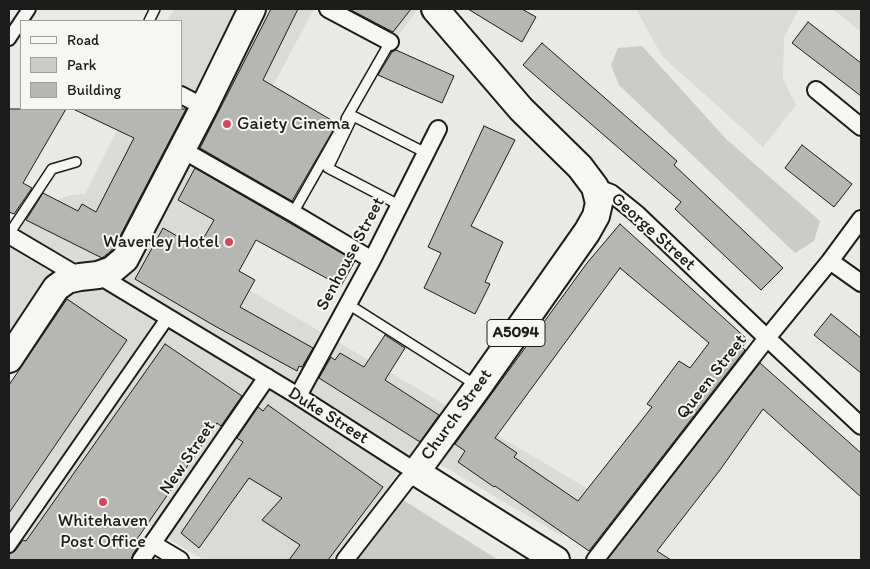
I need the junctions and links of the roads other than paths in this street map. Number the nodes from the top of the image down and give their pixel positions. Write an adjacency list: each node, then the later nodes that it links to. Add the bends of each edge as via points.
1 (29, 9): 5 (street)
2 (251, 9): 10 (main road)
3 (328, 9): 8 (street)
4 (435, 9): 16 (main road, George Street, via 521,109 580,167)
5 (22, 20)
6 (20, 22): 7 (street)
7 (9, 39)
8 (390, 42): 18 (lane)
9 (816, 90): 11 (street)
10 (193, 101): 13 (main road)
11 (861, 127)
12 (438, 129): 14 (street, Senhouse Street)
13 (181, 149): 18 (street); 23 (main road, via 125,259 112,270)
14 (426, 153): 17 (street, Senhouse Street); 17 (lane, via 353,116 328,168)
15 (76, 162): 20 (lane, via 52,169)
16 (595, 187): 27 (street, George Street, via 611,193 637,214); 30 (main road, Church Street / A5094, via 599,203 587,232)
17 (399, 205): 21 (street, Senhouse Street)
18 (293, 213): 21 (street)
19 (861, 219): 22 (street, Queen Street)
20 (9, 235): 23 (street, Duke Street)
21 (372, 260): 25 (street, Senhouse Street)
22 (830, 260): 24 (street); 27 (street, Queen Street)
23 (89, 276): 26 (street, Duke Street); 28 (main road, via 66,280 56,288)
24 (861, 283)
25 (348, 304): 30 (lane); 31 (street, Senhouse Street)
26 (168, 317): 29 (street, Duke Street); 35 (street)
27 (767, 338): 32 (street, George Street); 40 (street, Queen Street)
28 (9, 359)
29 (267, 377): 31 (street, Duke Street); 34 (street, New Street)
30 (478, 386): 33 (main road, Church Street / A5094)
31 (298, 396): 33 (street, Duke Street)
32 (861, 426)
33 (416, 472): 38 (street, Church Street); 39 (main road, Duke Street)
34 (153, 544): 36 (street, New Street); 37 (street)
35 (9, 546)
36 (141, 560)
37 (180, 560)
38 (345, 560)
39 (556, 560)
40 (596, 560)

